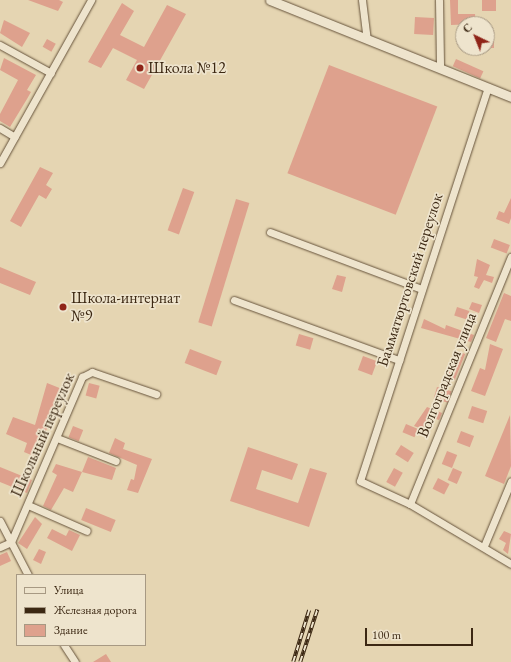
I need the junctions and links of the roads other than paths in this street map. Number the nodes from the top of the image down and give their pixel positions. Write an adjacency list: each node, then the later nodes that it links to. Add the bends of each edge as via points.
1 (270, 0): 5 (street)
2 (362, 0): 6 (street)
3 (439, 0): 8 (street)
4 (88, 1): 9 (street)
5 (289, 4): 6 (street)
6 (367, 38): 8 (street)
7 (0, 45): 9 (street)
8 (440, 66): 10 (street)
9 (50, 73): 13 (street)
10 (488, 87): 11 (street); 17 (street, Бамматюртовский переулок)
11 (511, 97)
12 (0, 128): 13 (street)
13 (15, 137): 14 (street)
14 (0, 163)
15 (270, 232): 17 (street)
16 (511, 257): 24 (street, Волгоградская улица)
17 (422, 288): 19 (street, Бамматюртовский переулок)
18 (234, 300): 19 (street)
19 (399, 360): 24 (street, Бамматюртовский переулок, via 360,481)
20 (156, 394): 21 (street, Школьный переулок, via 86,372)
21 (57, 438): 22 (street); 25 (street, Школьный переулок)
22 (116, 461)
23 (511, 481): 29 (street)
24 (410, 504): 29 (street)
25 (28, 505): 27 (street); 28 (street, Школьный переулок)
26 (0, 521): 28 (street)
27 (86, 531)
28 (11, 542): 30 (street); 32 (street)
29 (484, 546): 31 (street)
30 (0, 547)
31 (511, 564)
32 (27, 574)
33 (65, 646): 34 (street)
34 (75, 662)

